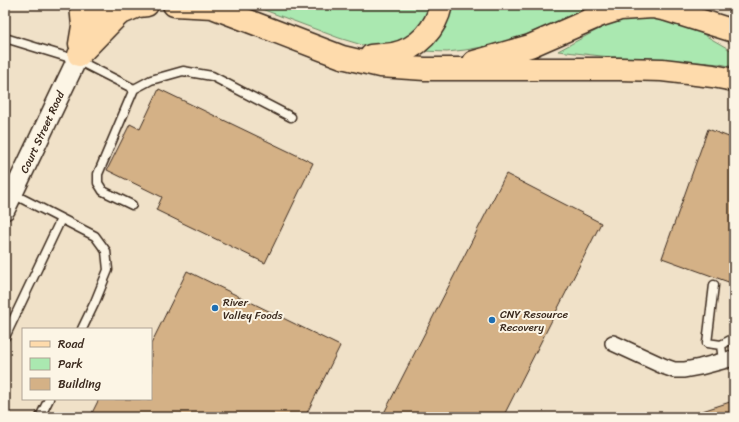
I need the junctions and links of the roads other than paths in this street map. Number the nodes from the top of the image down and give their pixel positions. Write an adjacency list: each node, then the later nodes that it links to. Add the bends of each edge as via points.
1 (81, 5): 10 (main road, via 82,26)
2 (103, 5): 10 (main road)
3 (147, 5): 10 (main road, via 119,14)
4 (174, 5): 7 (main road)
5 (441, 5): 11 (main road, via 428,34 413,47 394,54)
6 (702, 5): 8 (main road)
7 (210, 6): 11 (main road)
8 (734, 30): 12 (main road, via 653,7 620,9 530,46)
9 (5, 38): 10 (lane)
10 (78, 57): 14 (lane); 16 (street, Court Street Road)
11 (342, 57): 12 (main road, via 380,66)
12 (449, 69): 13 (main road, via 662,70)
13 (734, 80)
14 (134, 89): 15 (lane, via 151,80 183,71 212,76); 17 (lane, via 98,174 98,183 103,191)
15 (291, 117)
16 (9, 202): 18 (lane)
17 (132, 205)
18 (61, 219): 20 (lane, via 95,236 106,251 108,270); 21 (lane)
19 (714, 285): 24 (lane, via 707,343)
20 (82, 328)
21 (5, 337)
22 (734, 338): 24 (lane)
23 (612, 343): 25 (street, via 674,370)
24 (721, 345): 25 (lane)
25 (728, 360)
26 (48, 400): 27 (lane)
27 (40, 417)

